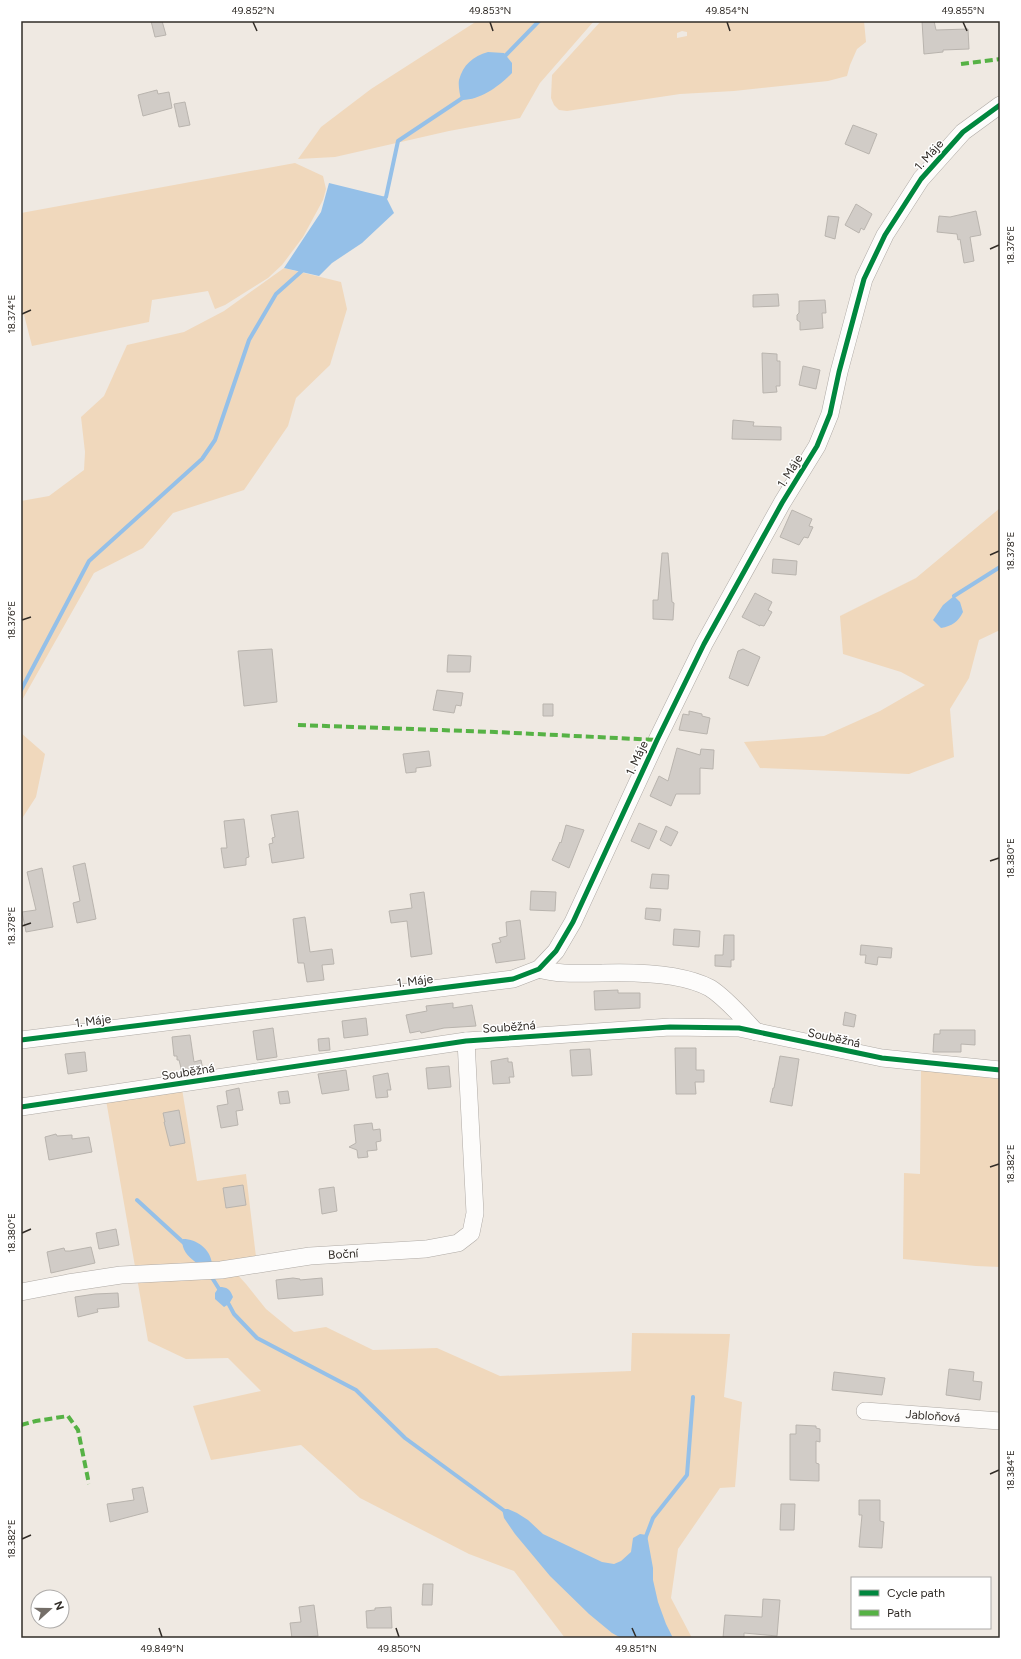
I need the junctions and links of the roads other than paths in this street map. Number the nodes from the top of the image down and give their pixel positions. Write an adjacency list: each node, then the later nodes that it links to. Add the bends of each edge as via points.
1 (1000, 105): 2 (street, 1. Máje, via 963,132 926,173 885,235 864,279 830,414 817,446 782,503 704,644 573,922 556,951)
2 (539, 969): 3 (street, via 554,973 629,973 690,979 711,989); 4 (street, 1. Máje, via 513,979)
3 (756, 1032): 5 (street, Souběžná, via 739,1028 670,1027); 6 (street, Souběžná, via 882,1058)
4 (21, 1040)
5 (466, 1041): 7 (street, Souběžná); 8 (street, Boční, via 475,1213 471,1232 458,1243 426,1249 310,1256 221,1270 121,1275)
6 (1000, 1070)
7 (21, 1107)
8 (21, 1292)
9 (865, 1411): 10 (street, Jabloňová)
10 (1000, 1421)

